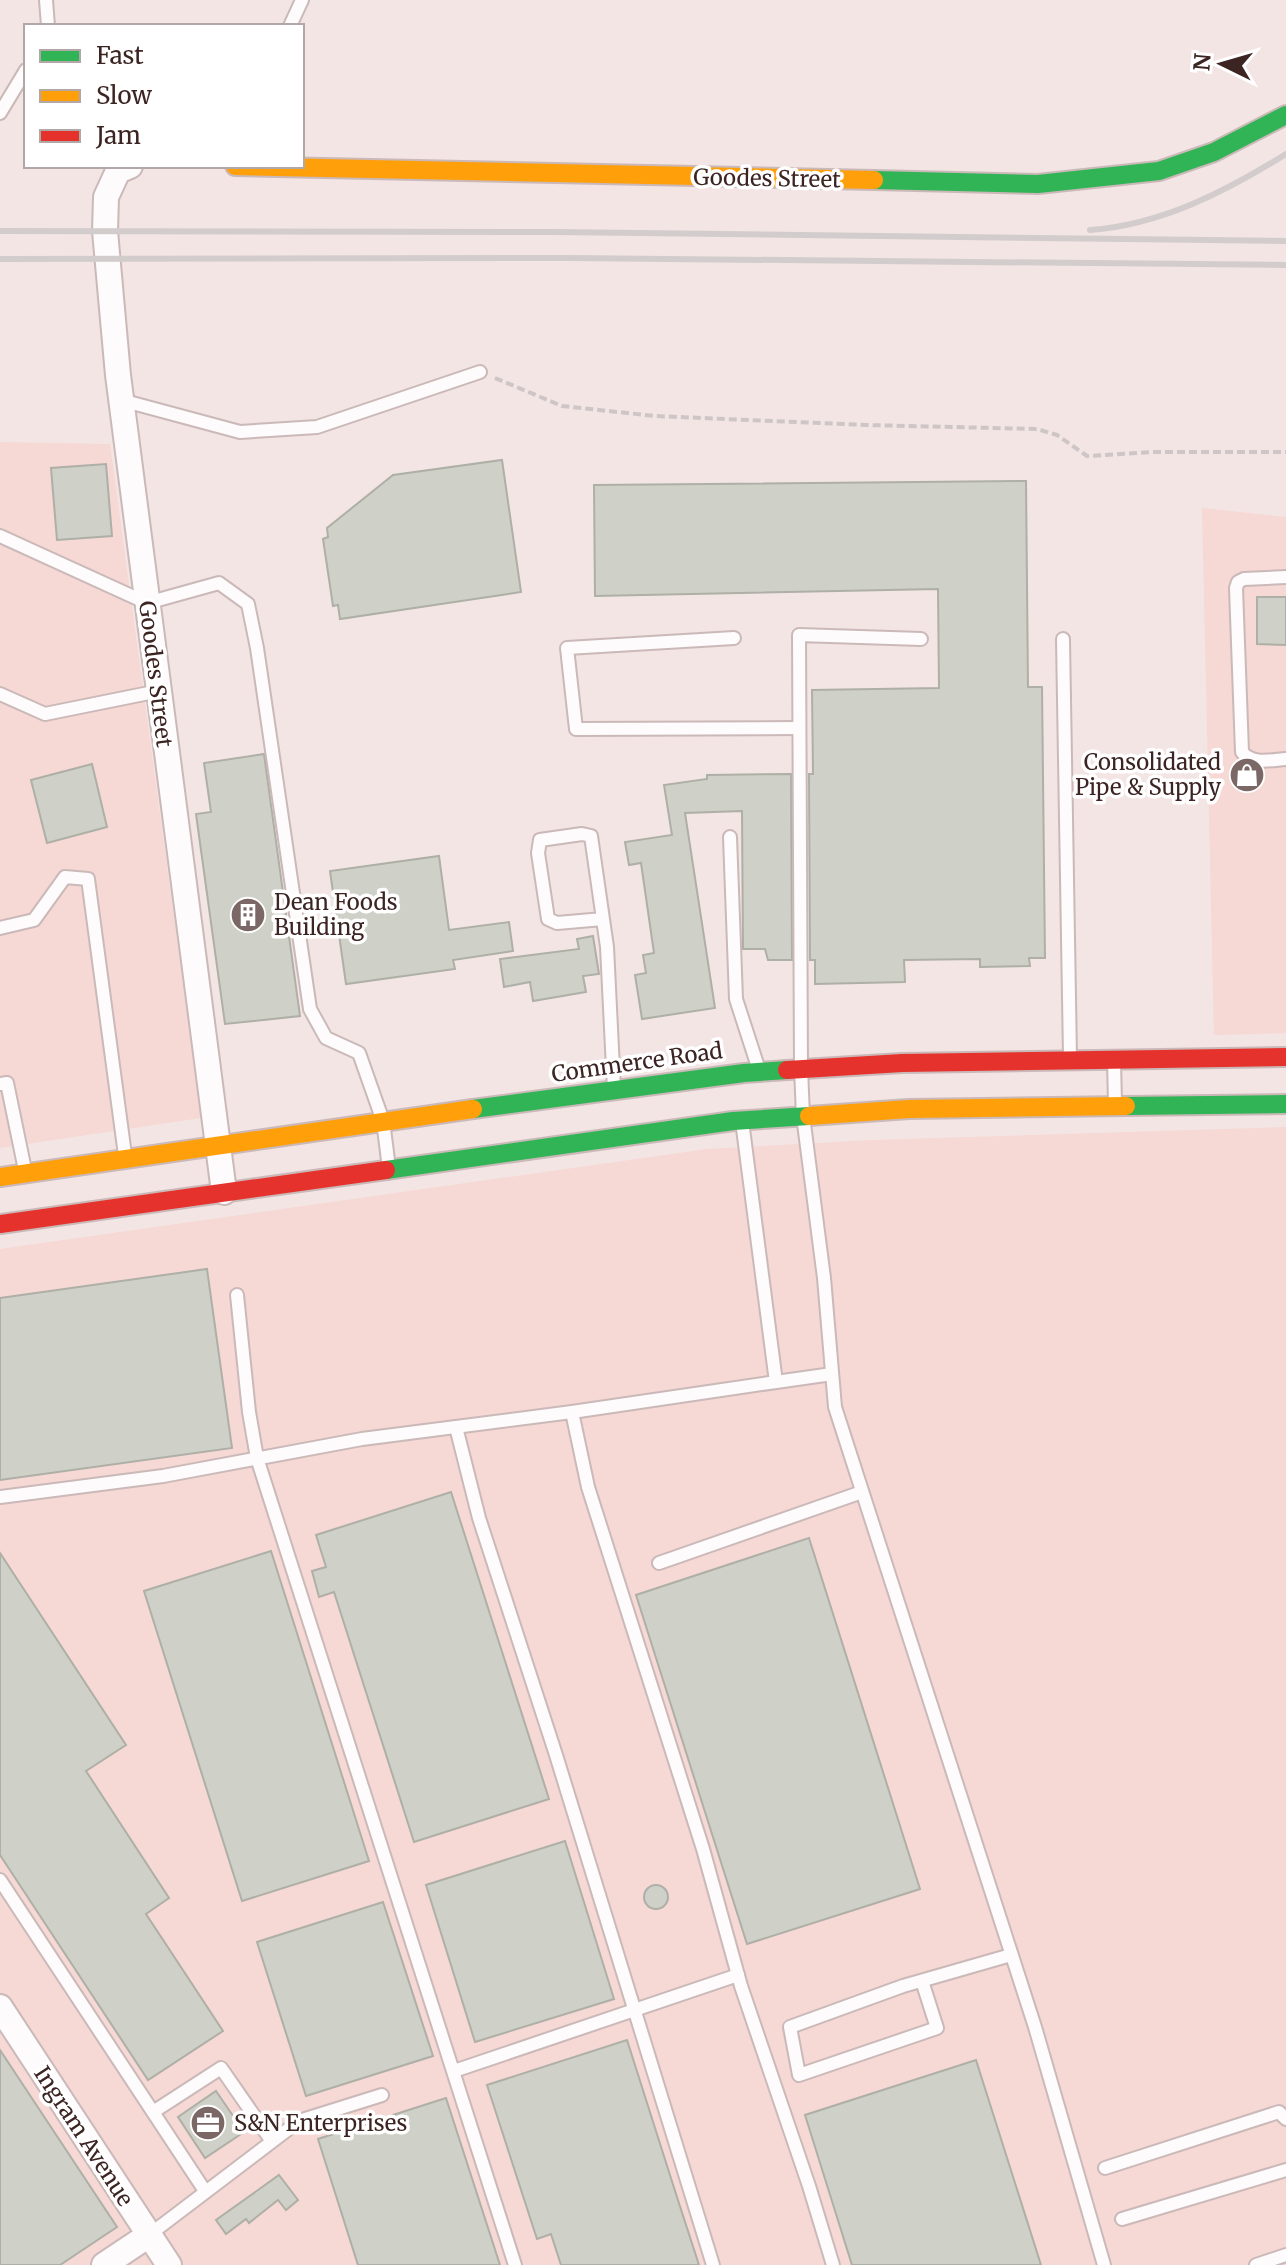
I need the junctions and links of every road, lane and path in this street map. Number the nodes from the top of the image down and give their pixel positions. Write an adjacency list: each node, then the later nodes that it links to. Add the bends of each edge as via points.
1 (46, 0): 3 (lane)
2 (302, 0): 4 (lane)
3 (48, 24)
4 (291, 24)
5 (24, 73): 6 (lane)
6 (0, 113)
7 (1286, 115): 9 (main road, Goodes Street, via 1214,152 1159,171 1038,184)
8 (125, 168): 11 (street, Goodes Street, via 118,171 106,197 105,219)
9 (304, 168)
10 (480, 372): 11 (lane, via 317,427 240,432); 12 (path, via 562,406 655,416 1037,429 1057,435 1087,456)
11 (121, 400): 15 (street, Goodes Street)
12 (1286, 452)
13 (0, 536): 15 (lane)
14 (1286, 577): 22 (lane, via 1244,579 1236,588 1242,752 1253,761)
15 (147, 603): 19 (street, Goodes Street); 36 (lane, via 219,583 248,604 310,1009 326,1038 359,1053)
16 (734, 638): 21 (lane, via 567,648 576,729)
17 (921, 639): 21 (lane, via 799,635)
18 (1063, 639): 28 (lane)
19 (159, 691): 20 (lane, via 45,714); 38 (street, Goodes Street)
20 (0, 694)
21 (799, 728): 29 (lane)
22 (1286, 759)
23 (730, 837): 30 (lane, via 736,999)
24 (603, 919): 24 (lane, via 591,836 540,840 548,919); 32 (lane)
25 (0, 928): 39 (lane, via 34,920 65,877 88,879)
26 (1286, 1057): 27 (main road, Commerce Road)
27 (1114, 1059): 28 (main road, Commerce Road); 34 (lane)
28 (1070, 1060): 29 (main road, Commerce Road)
29 (801, 1068): 30 (main road, Commerce Road); 35 (lane)
30 (759, 1071): 32 (main road, Commerce Road)
31 (0, 1084): 41 (lane, via 7,1083)
32 (614, 1089): 36 (main road, Commerce Road)
33 (1286, 1104): 34 (main road)
34 (1115, 1106): 35 (main road)
35 (803, 1116): 37 (main road); 46 (lane)
36 (383, 1121): 38 (main road, Commerce Road); 40 (lane)
37 (742, 1121): 40 (main road); 47 (lane)
38 (217, 1146): 39 (main road, Commerce Road); 43 (street, Goodes Street)
39 (125, 1159): 41 (main road, Commerce Road)
40 (389, 1168): 43 (main road)
41 (26, 1173): 42 (main road, Commerce Road)
42 (0, 1177)
43 (224, 1192): 44 (main road)
44 (0, 1224)
45 (237, 1295): 50 (lane)
46 (832, 1374): 47 (lane); 51 (lane, via 835,1407)
47 (776, 1382): 48 (lane)
48 (572, 1412): 49 (lane); 56 (lane, via 588,1487)
49 (456, 1427): 50 (lane); 59 (lane, via 479,1518)
50 (257, 1458): 52 (lane); 61 (lane)
51 (862, 1492): 53 (lane); 55 (lane)
52 (0, 1497)
53 (659, 1563)
54 (0, 1880): 63 (lane)
55 (1011, 1955): 57 (lane); 77 (lane)
56 (738, 1975): 59 (lane); 76 (lane)
57 (922, 1981): 57 (lane, via 790,2027 799,2075 937,2028)
58 (0, 2007): 60 (street, Ingram Avenue)
59 (634, 2009): 61 (lane); 75 (lane)
60 (7, 2033): 70 (street, Ingram Avenue)
61 (454, 2071): 74 (lane)
62 (382, 2095): 65 (lane, via 299,2121)
63 (153, 2112): 65 (lane, via 221,2068); 68 (lane)
64 (1286, 2119): 66 (lane, via 1279,2112)
65 (271, 2140): 68 (lane)
66 (1105, 2168)
67 (1286, 2170): 69 (lane)
68 (205, 2191): 70 (lane)
69 (1122, 2219)
70 (149, 2235): 72 (street); 73 (street, Ingram Avenue)
71 (1286, 2255): 78 (lane)
72 (104, 2265)
73 (169, 2265)
74 (515, 2265)
75 (713, 2265)
76 (833, 2265)
77 (1104, 2265)
78 (1256, 2265)

